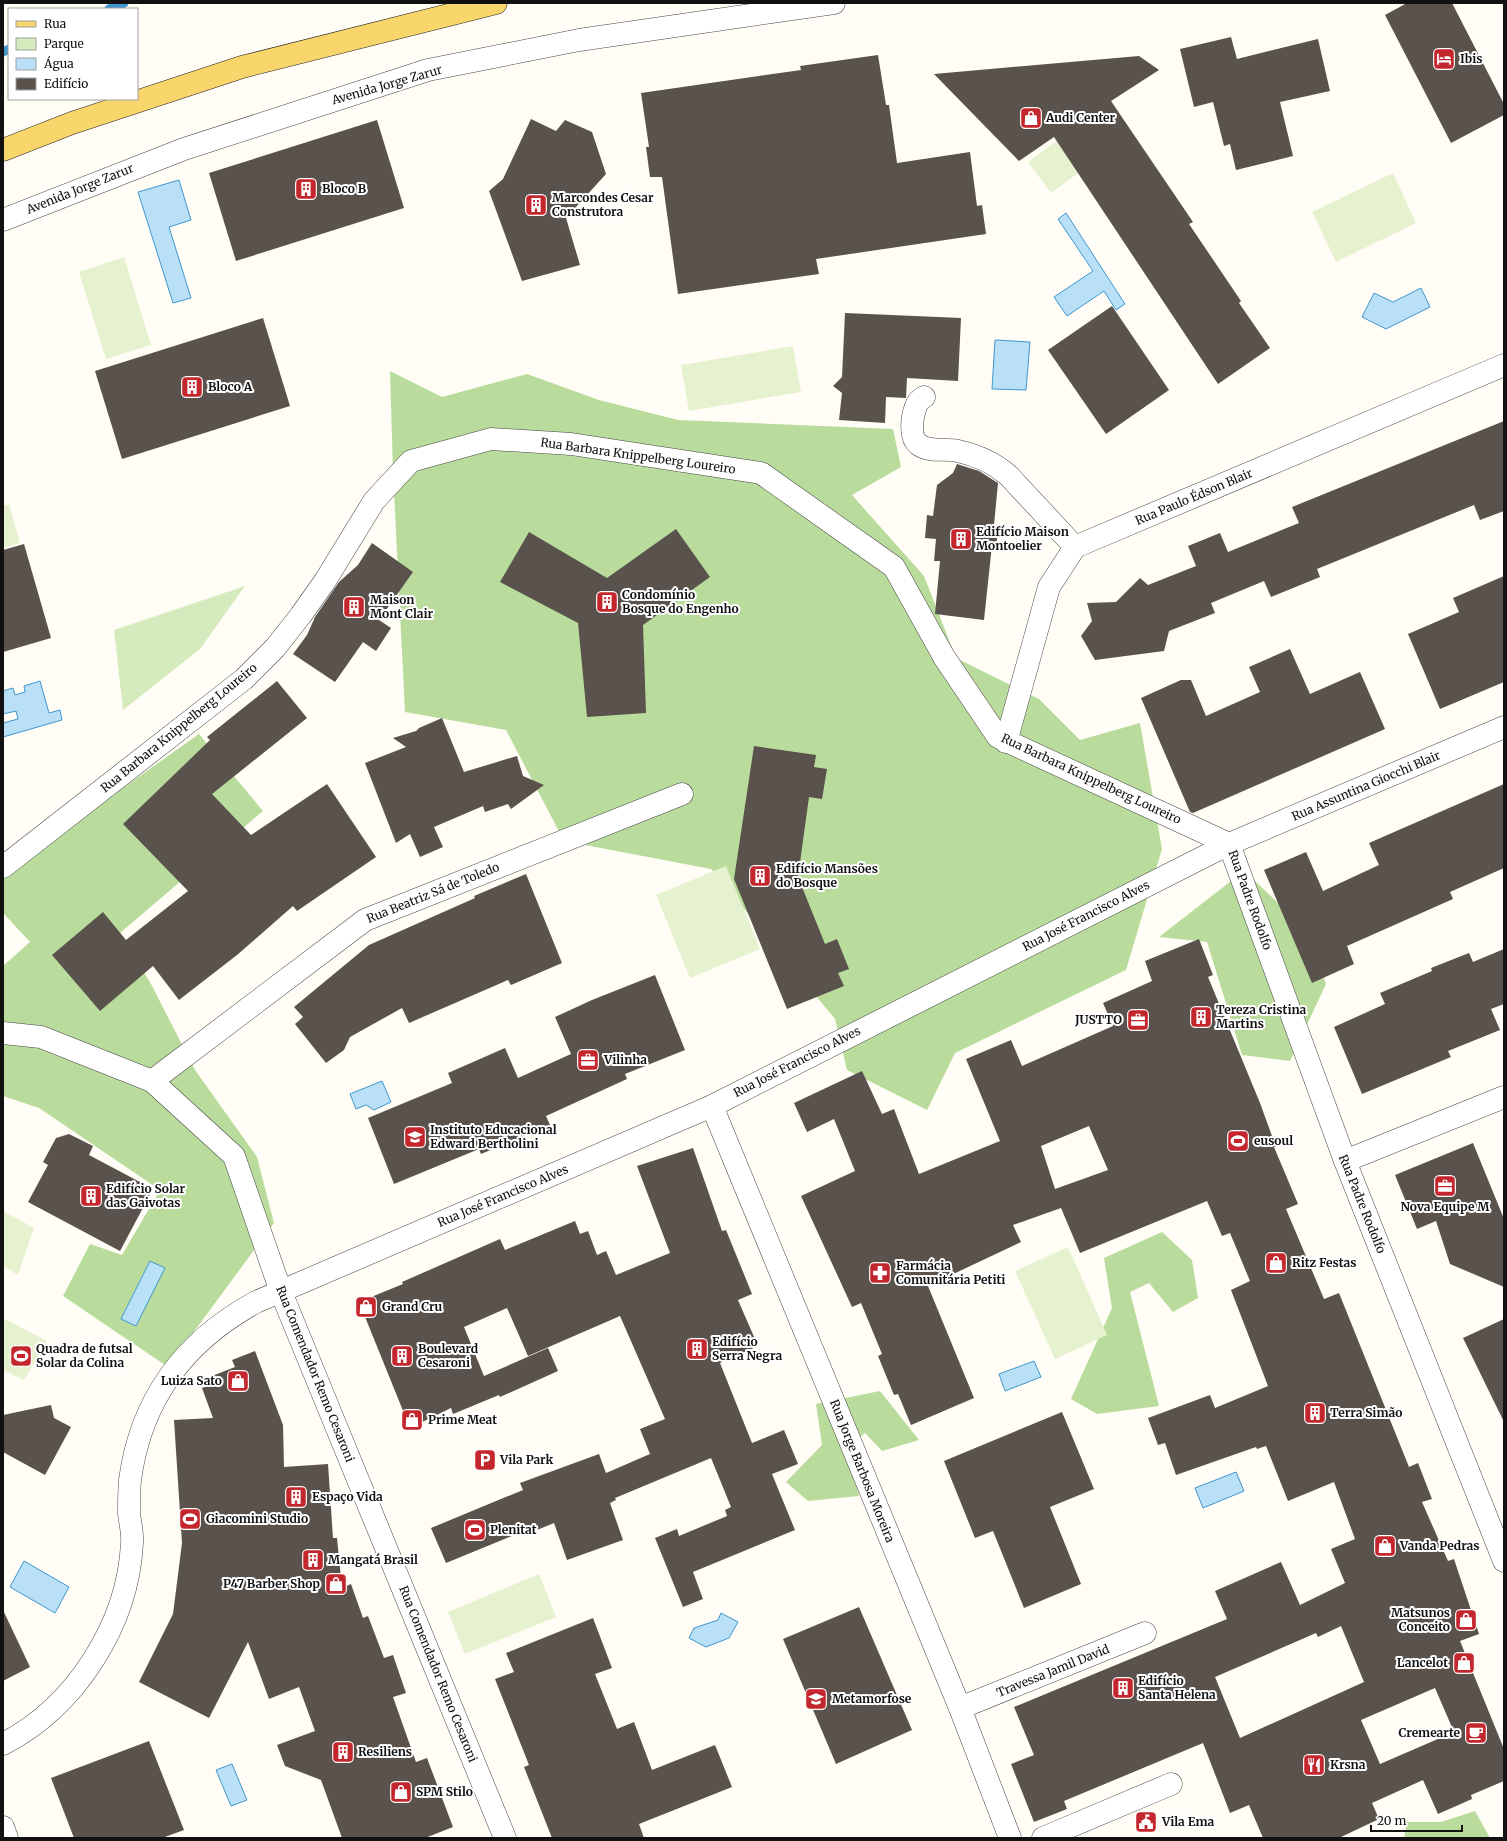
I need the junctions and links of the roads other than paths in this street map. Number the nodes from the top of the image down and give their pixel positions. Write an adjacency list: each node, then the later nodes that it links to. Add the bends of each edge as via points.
1 (496, 3): 3 (main road, via 242,67 72,123)
2 (834, 3): 4 (street, Avenida Jorge Zarur, via 579,40 428,70 184,149)
3 (3, 150)
4 (3, 220)
5 (1504, 365): 7 (street, Rua Paulo Édson Blair)
6 (924, 397): 7 (street, via 916,404 914,413 914,438 918,444 927,448 957,450 999,467)
7 (1075, 547): 9 (street, via 1049,587)
8 (1504, 727): 11 (street, Rua Assuntina Giocchi Blair)
9 (1006, 742): 11 (street, Rua Barbara Knippelberg Loureiro); 12 (street, Rua Barbara Knippelberg Loureiro, via 998,737 944,656 894,566 761,473 571,444 491,439 410,461 374,501 332,569 276,648 244,679)
10 (682, 794): 14 (street, Rua Beatriz Sá de Toledo, via 365,920)
11 (1229, 844): 16 (street, Rua José Francisco Alves); 17 (street, Rua Padre Rodolfo)
12 (3, 867)
13 (3, 1033): 14 (street, Rua Comendador Remo Cesaroni, via 41,1037)
14 (152, 1081): 18 (street, Rua Comendador Remo Cesaroni, via 234,1156)
15 (1504, 1097): 17 (street)
16 (712, 1106): 18 (street, Rua José Francisco Alves); 21 (street, Rua Jorge Barbosa Moreira)
17 (1345, 1161): 19 (street, Rua Padre Rodolfo)
18 (281, 1292): 22 (street, Rua José Francisco Alves, via 231,1316 208,1333 170,1375 155,1399 135,1452 130,1481 129,1512 132,1542 123,1594 114,1618 85,1671 64,1697 40,1720); 26 (street, Rua Comendador Remo Cesaroni)
19 (1504, 1561)
20 (1145, 1633): 21 (street, Travessa Jamil David)
21 (960, 1708): 27 (street, Rua Jorge Barbosa Moreira)
22 (3, 1744)
23 (1171, 1784): 28 (street)
24 (3, 1827): 25 (street)
25 (7, 1838)
26 (506, 1838)
27 (1010, 1838)
28 (1043, 1838)

